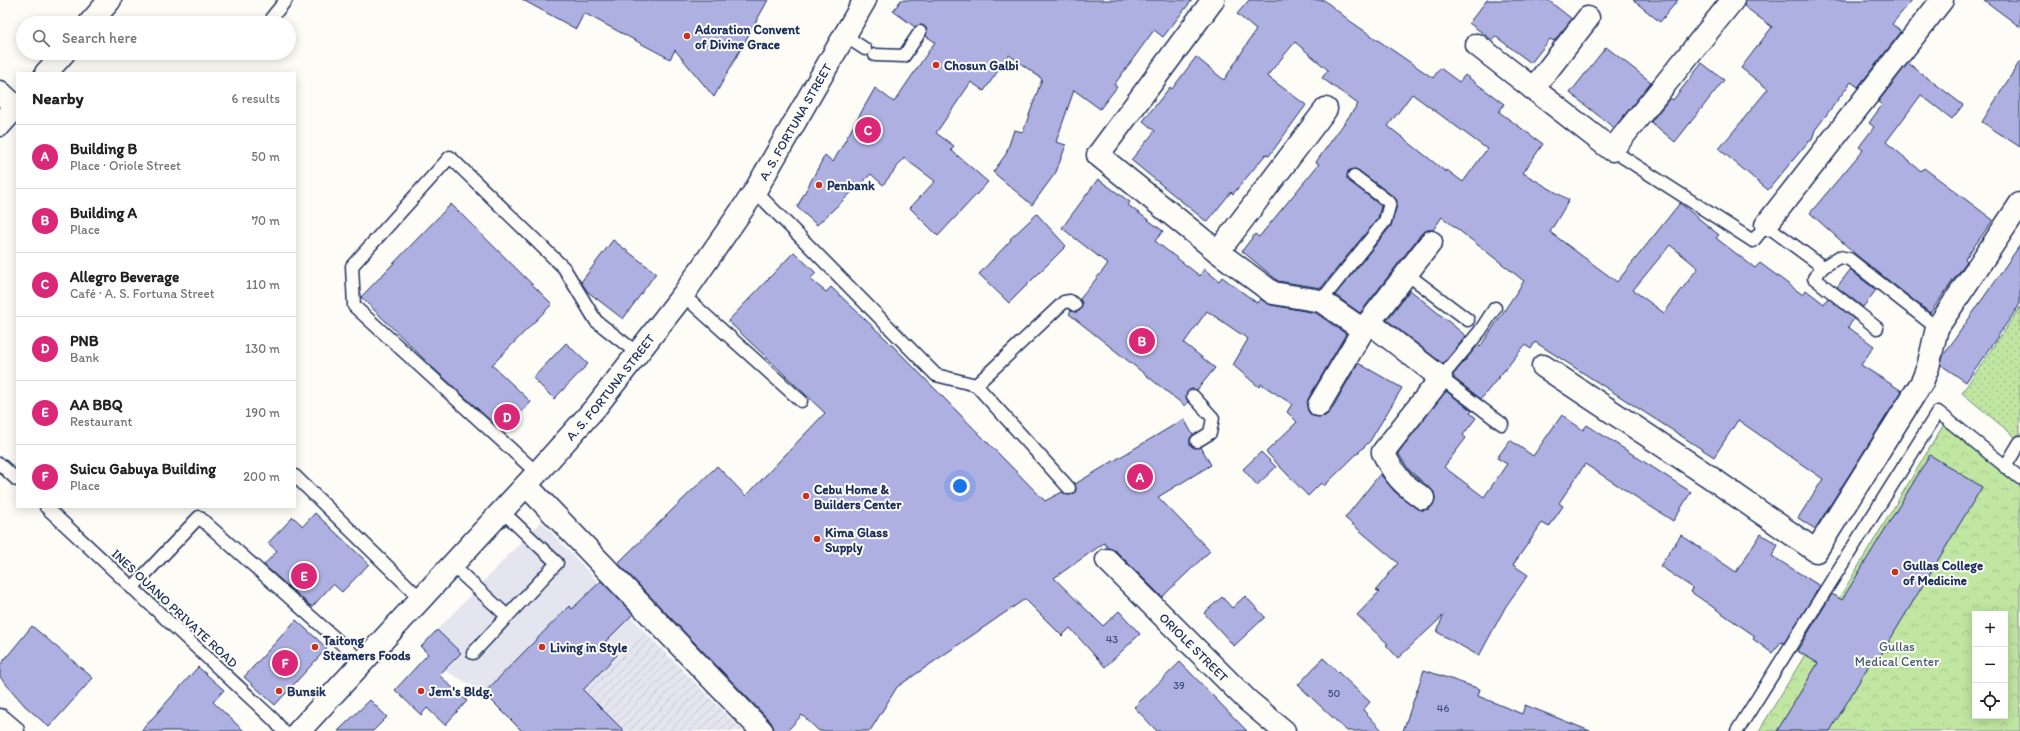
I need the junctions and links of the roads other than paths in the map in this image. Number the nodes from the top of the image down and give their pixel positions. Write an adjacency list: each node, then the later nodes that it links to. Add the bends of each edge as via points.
1 (110, 0): 7 (street)
2 (286, 0): 8 (lane)
3 (865, 0): 11 (street, A. S. FORTUNA STREET)
4 (1213, 0): 27 (street, via 1098,156)
5 (1733, 0): 21 (street)
6 (1942, 0): 25 (street)
7 (96, 16)
8 (273, 16)
9 (1588, 18): 15 (street)
10 (920, 32): 11 (lane, via 904,56 870,52)
11 (845, 36): 23 (street, A. S. FORTUNA STREET)
12 (1477, 45): 15 (street)
13 (58, 60): 14 (street)
14 (47, 72)
15 (1533, 90): 21 (street)
16 (0, 92): 17 (street)
17 (16, 106)
18 (16, 108): 20 (street)
19 (1326, 109): 27 (street)
20 (0, 125)
21 (1612, 150): 25 (lane, via 1753,241)
22 (1354, 176): 31 (lane, via 1390,202 1385,221)
23 (755, 191): 30 (street, A. S. FORTUNA STREET); 41 (lane, via 936,375)
24 (2020, 204): 37 (street)
25 (1766, 225): 28 (lane)
26 (1432, 242): 29 (street)
27 (1218, 252): 31 (street, via 1273,292)
28 (1823, 267): 36 (lane, via 1814,278); 37 (lane, via 1839,257 1849,259)
29 (1407, 274): 34 (lane); 35 (street)
30 (683, 295): 38 (street, A. S. FORTUNA STREET); 43 (lane)
31 (1321, 301): 35 (street)
32 (1075, 305): 41 (lane, via 1070,301 1064,302)
33 (1495, 308): 40 (lane, via 1480,331)
34 (1468, 320)
35 (1366, 326): 40 (street); 44 (street)
36 (1877, 328)
37 (1937, 328): 39 (street, via 1922,382 1816,551)
38 (637, 353): 53 (street, A. S. FORTUNA STREET, via 595,408); 53 (lane, via 596,321 564,268 450,157 352,266 354,306)
39 (1543, 366)
40 (1441, 378): 45 (lane); 55 (street, via 1383,452 1404,486)
41 (976, 385): 54 (lane)
42 (1193, 396): 46 (lane, via 1213,418 1210,433)
43 (802, 401)
44 (1319, 405)
45 (1502, 424)
46 (1197, 441)
47 (2020, 442): 49 (lane)
48 (0, 464): 52 (lane)
49 (2004, 467): 51 (lane); 71 (lane, via 1938,412)
50 (296, 477): 61 (lane)
51 (2020, 478)
52 (16, 479)
53 (532, 479): 57 (street, A. S. FORTUNA STREET); 69 (street)
54 (1069, 488)
55 (1423, 498)
56 (47, 508): 60 (lane, INES OUANO PRIVATE ROAD)
57 (502, 512): 59 (street, A. S. FORTUNA STREET); 62 (lane, via 557,562)
58 (1107, 560): 70 (street, ORIOLE STREET, via 1247,700)
59 (452, 565): 61 (street, A. S. FORTUNA STREET); 62 (lane)
60 (132, 588): 64 (lane, via 199,516); 67 (lane, INES OUANO PRIVATE ROAD)
61 (421, 599): 64 (street, A. S. FORTUNA STREET)
62 (507, 616): 63 (lane)
63 (473, 653)
64 (363, 663): 68 (street, A. S. FORTUNA STREET)
65 (0, 720): 66 (street)
66 (13, 731)
67 (283, 731)
68 (299, 731)
69 (762, 731)
70 (1284, 731)
71 (1737, 731)

